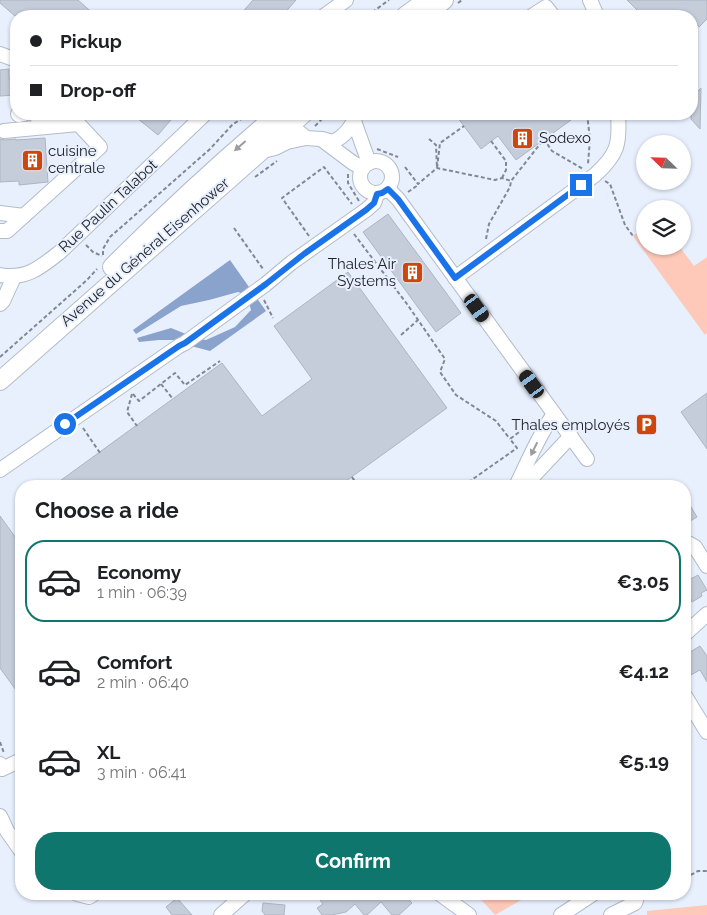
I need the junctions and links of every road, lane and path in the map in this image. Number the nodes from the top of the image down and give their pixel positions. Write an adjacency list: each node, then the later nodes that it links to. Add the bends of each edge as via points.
1 (346, 0): 5 (street)
2 (389, 0): 6 (path)
3 (427, 0): 7 (main road)
4 (444, 0): 8 (main road)
5 (332, 10)
6 (375, 10)
7 (413, 10)
8 (432, 10)
9 (40, 120): 22 (street)
10 (70, 120): 22 (street)
11 (75, 120): 42 (street, via 100,147)
12 (199, 120): 46 (street, Rue Paulin Talabot)
13 (281, 120): 60 (main road, Avenue du Général Eisenhower, one-way to 60, via 217,166 83,295)
14 (284, 120): 28 (main road)
15 (293, 120): 24 (street)
16 (323, 120): 24 (path)
17 (353, 120): 24 (street, via 343,137 333,142)
18 (355, 120): 30 (street)
19 (588, 120): 34 (path)
20 (618, 120): 52 (street, via 616,149 607,164)
21 (464, 126): 32 (path, via 440,143)
22 (45, 127): 23 (street)
23 (4, 130)
24 (314, 135): 28 (street); 30 (street, via 353,162)
25 (429, 138): 32 (path, via 436,145)
26 (544, 139): 36 (path)
27 (491, 141): 35 (path, via 506,161)
28 (260, 152): 61 (main road, Avenue du Général Eisenhower)
29 (398, 157): 30 (path, via 380,149)
30 (368, 160): 38 (street, via 360,176 362,185 368,192); 38 (street, via 383,162 391,170 391,184)
31 (405, 166): 32 (path, via 418,184)
32 (437, 168): 35 (path, via 495,180)
33 (348, 170): 40 (path, via 348,183)
34 (588, 172)
35 (502, 178): 36 (path)
36 (511, 181): 47 (path, via 489,224)
37 (418, 185): 39 (path)
38 (382, 191): 40 (street, via 374,203); 52 (street, via 398,199)
39 (406, 193)
40 (361, 210): 48 (street); 48 (path, via 324,168 282,198)
41 (0, 212): 42 (street)
42 (24, 216): 44 (street, via 7,231)
43 (234, 228): 53 (path)
44 (0, 231)
45 (352, 232): 57 (path)
46 (77, 236): 49 (path, via 92,252); 51 (street, Rue Paulin Talabot, via 44,265)
47 (486, 240)
48 (316, 245): 53 (street)
49 (102, 256)
50 (0, 275): 51 (street, Rue Paulin Talabot)
51 (14, 277): 55 (street)
52 (455, 278): 65 (street)
53 (271, 280): 63 (street, via 179,346)
54 (263, 297): 56 (path)
55 (0, 304)
56 (273, 318)
57 (418, 320): 58 (path); 69 (path, via 445,359 440,372 456,395 496,421)
58 (401, 335)
59 (220, 361): 62 (path, via 185,385 175,374)
60 (0, 368)
61 (0, 381)
62 (161, 384): 63 (path, via 139,401); 64 (path)
63 (130, 388): 66 (street); 67 (path, via 127,412)
64 (173, 399)
65 (548, 414): 68 (street); 69 (path); 76 (street, one-way to 76, via 548,423)
66 (76, 417): 70 (path); 72 (street)
67 (137, 426)
68 (570, 436): 71 (street); 77 (street)
69 (510, 439): 75 (path, via 517,448)
70 (100, 453)
71 (587, 459)
72 (0, 470)
73 (352, 477): 74 (path)
74 (354, 480)
75 (472, 480)
76 (519, 480)
77 (530, 480)
78 (691, 545): 79 (street)
79 (707, 566)
80 (707, 614): 81 (street)
81 (691, 629)
82 (691, 706): 83 (street)
83 (707, 732)
84 (15, 763): 85 (street)
85 (1, 771)
86 (0, 816): 87 (street)
87 (15, 842)
88 (707, 871): 89 (path)
89 (691, 875)
90 (238, 900): 94 (street)
91 (448, 900): 95 (street)
92 (584, 900): 96 (street)
93 (636, 900): 97 (street)
94 (221, 915)
95 (469, 915)
96 (561, 915)
97 (611, 915)

